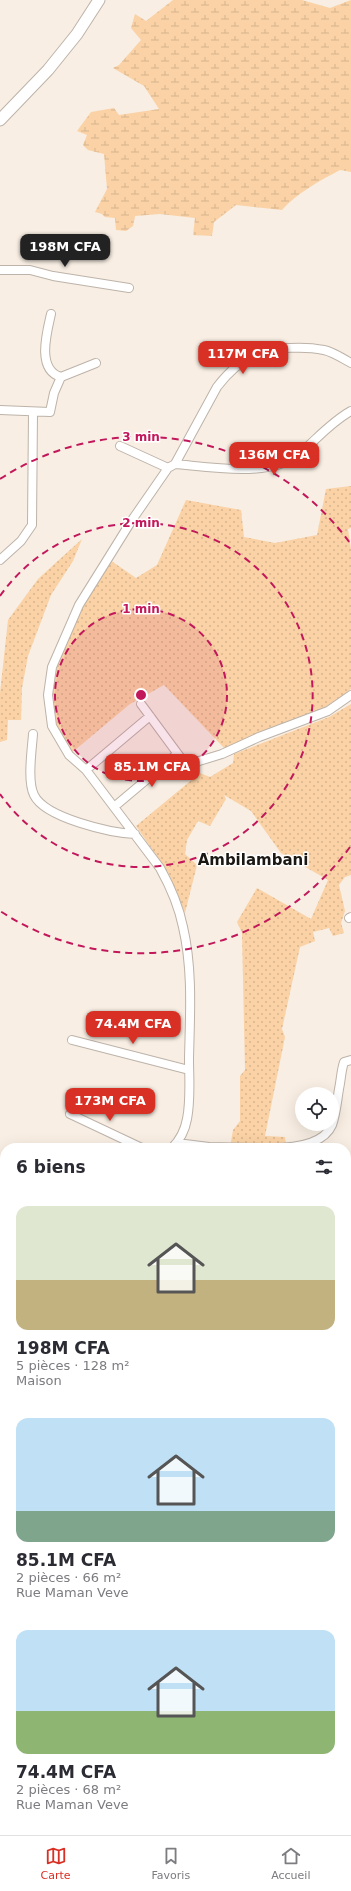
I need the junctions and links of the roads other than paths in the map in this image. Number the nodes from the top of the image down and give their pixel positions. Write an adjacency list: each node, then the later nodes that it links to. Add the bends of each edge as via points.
1 (99, 0): 2 (main road, via 77,34 48,70)
2 (0, 120)
3 (0, 270): 4 (street, via 30,270)
4 (129, 288)
5 (51, 314): 8 (street, via 46,336 46,353 50,370)
6 (96, 363): 8 (street)
7 (351, 363): 13 (street, via 314,348 289,348 258,353 224,378 217,387)
8 (61, 377): 11 (street, via 50,412)
9 (0, 410): 11 (street)
10 (351, 411): 13 (street, via 298,455 266,468)
11 (33, 413): 14 (street, via 32,525 22,541)
12 (120, 446): 13 (street)
13 (172, 466): 20 (street, via 132,520 88,588 52,667 48,695 52,726 69,756)
14 (0, 560)
15 (351, 695): 19 (street, via 328,710 222,754 186,765)
16 (141, 704): 17 (street)
17 (150, 716): 19 (street); 20 (street)
18 (34, 734): 22 (street, via 31,774 33,794 38,801 50,810 80,822 123,834)
19 (177, 754): 21 (street)
20 (86, 770): 21 (street)
21 (114, 807): 22 (street)
22 (135, 834): 25 (street, via 168,883 183,926 189,982)
23 (72, 1040): 25 (street)
24 (351, 1060): 29 (street, via 344,1062 334,1116 328,1132)
25 (189, 1070): 28 (street, via 187,1118 184,1131)
26 (70, 1114): 27 (street)
27 (131, 1143)
28 (176, 1143)
29 (307, 1143)

